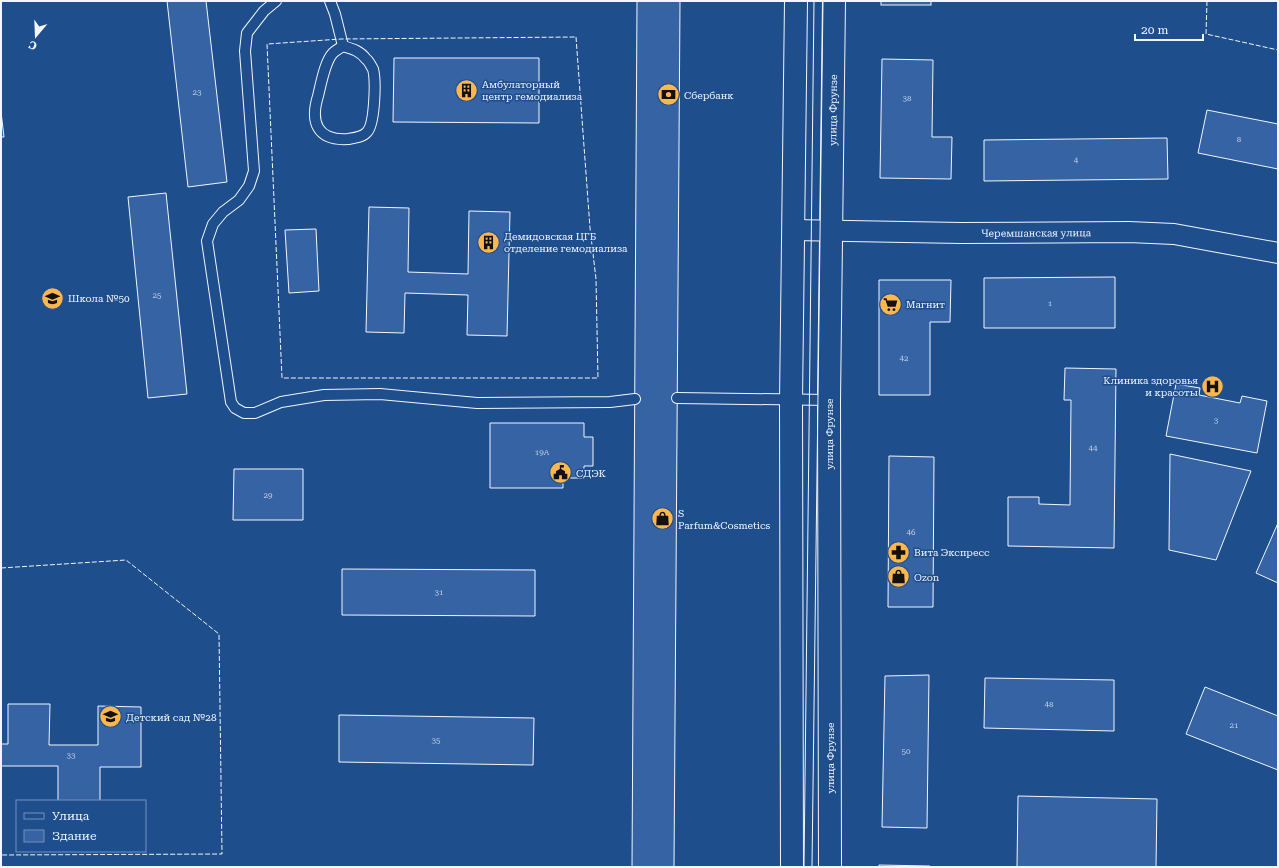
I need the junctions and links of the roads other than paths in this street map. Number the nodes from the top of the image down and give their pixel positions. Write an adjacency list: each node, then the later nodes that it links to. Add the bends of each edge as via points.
1 (276, 1): 10 (lane, via 264,11 247,33 245,51 254,171 249,186 239,200 223,212 213,224 207,242 231,402 235,408 244,413 255,413 281,402 332,395 380,394 477,403)
2 (330, 1): 5 (lane)
3 (796, 1): 6 (main road)
4 (834, 1): 7 (main road, улица Фрунзе)
5 (343, 46): 5 (lane, via 332,54 327,64 316,102 315,119 318,130 325,136 338,140 366,134 374,111 373,70 357,50)
6 (793, 230): 7 (street, Черемшанская улица); 11 (main road)
7 (830, 231): 8 (street, Черемшанская улица, via 1174,234); 12 (main road, улица Фрунзе)
8 (1278, 253)
9 (677, 398): 11 (lane)
10 (635, 400)
11 (791, 400): 12 (lane); 13 (main road)
12 (829, 400): 14 (main road, улица Фрунзе)
13 (792, 867)
14 (830, 867)

